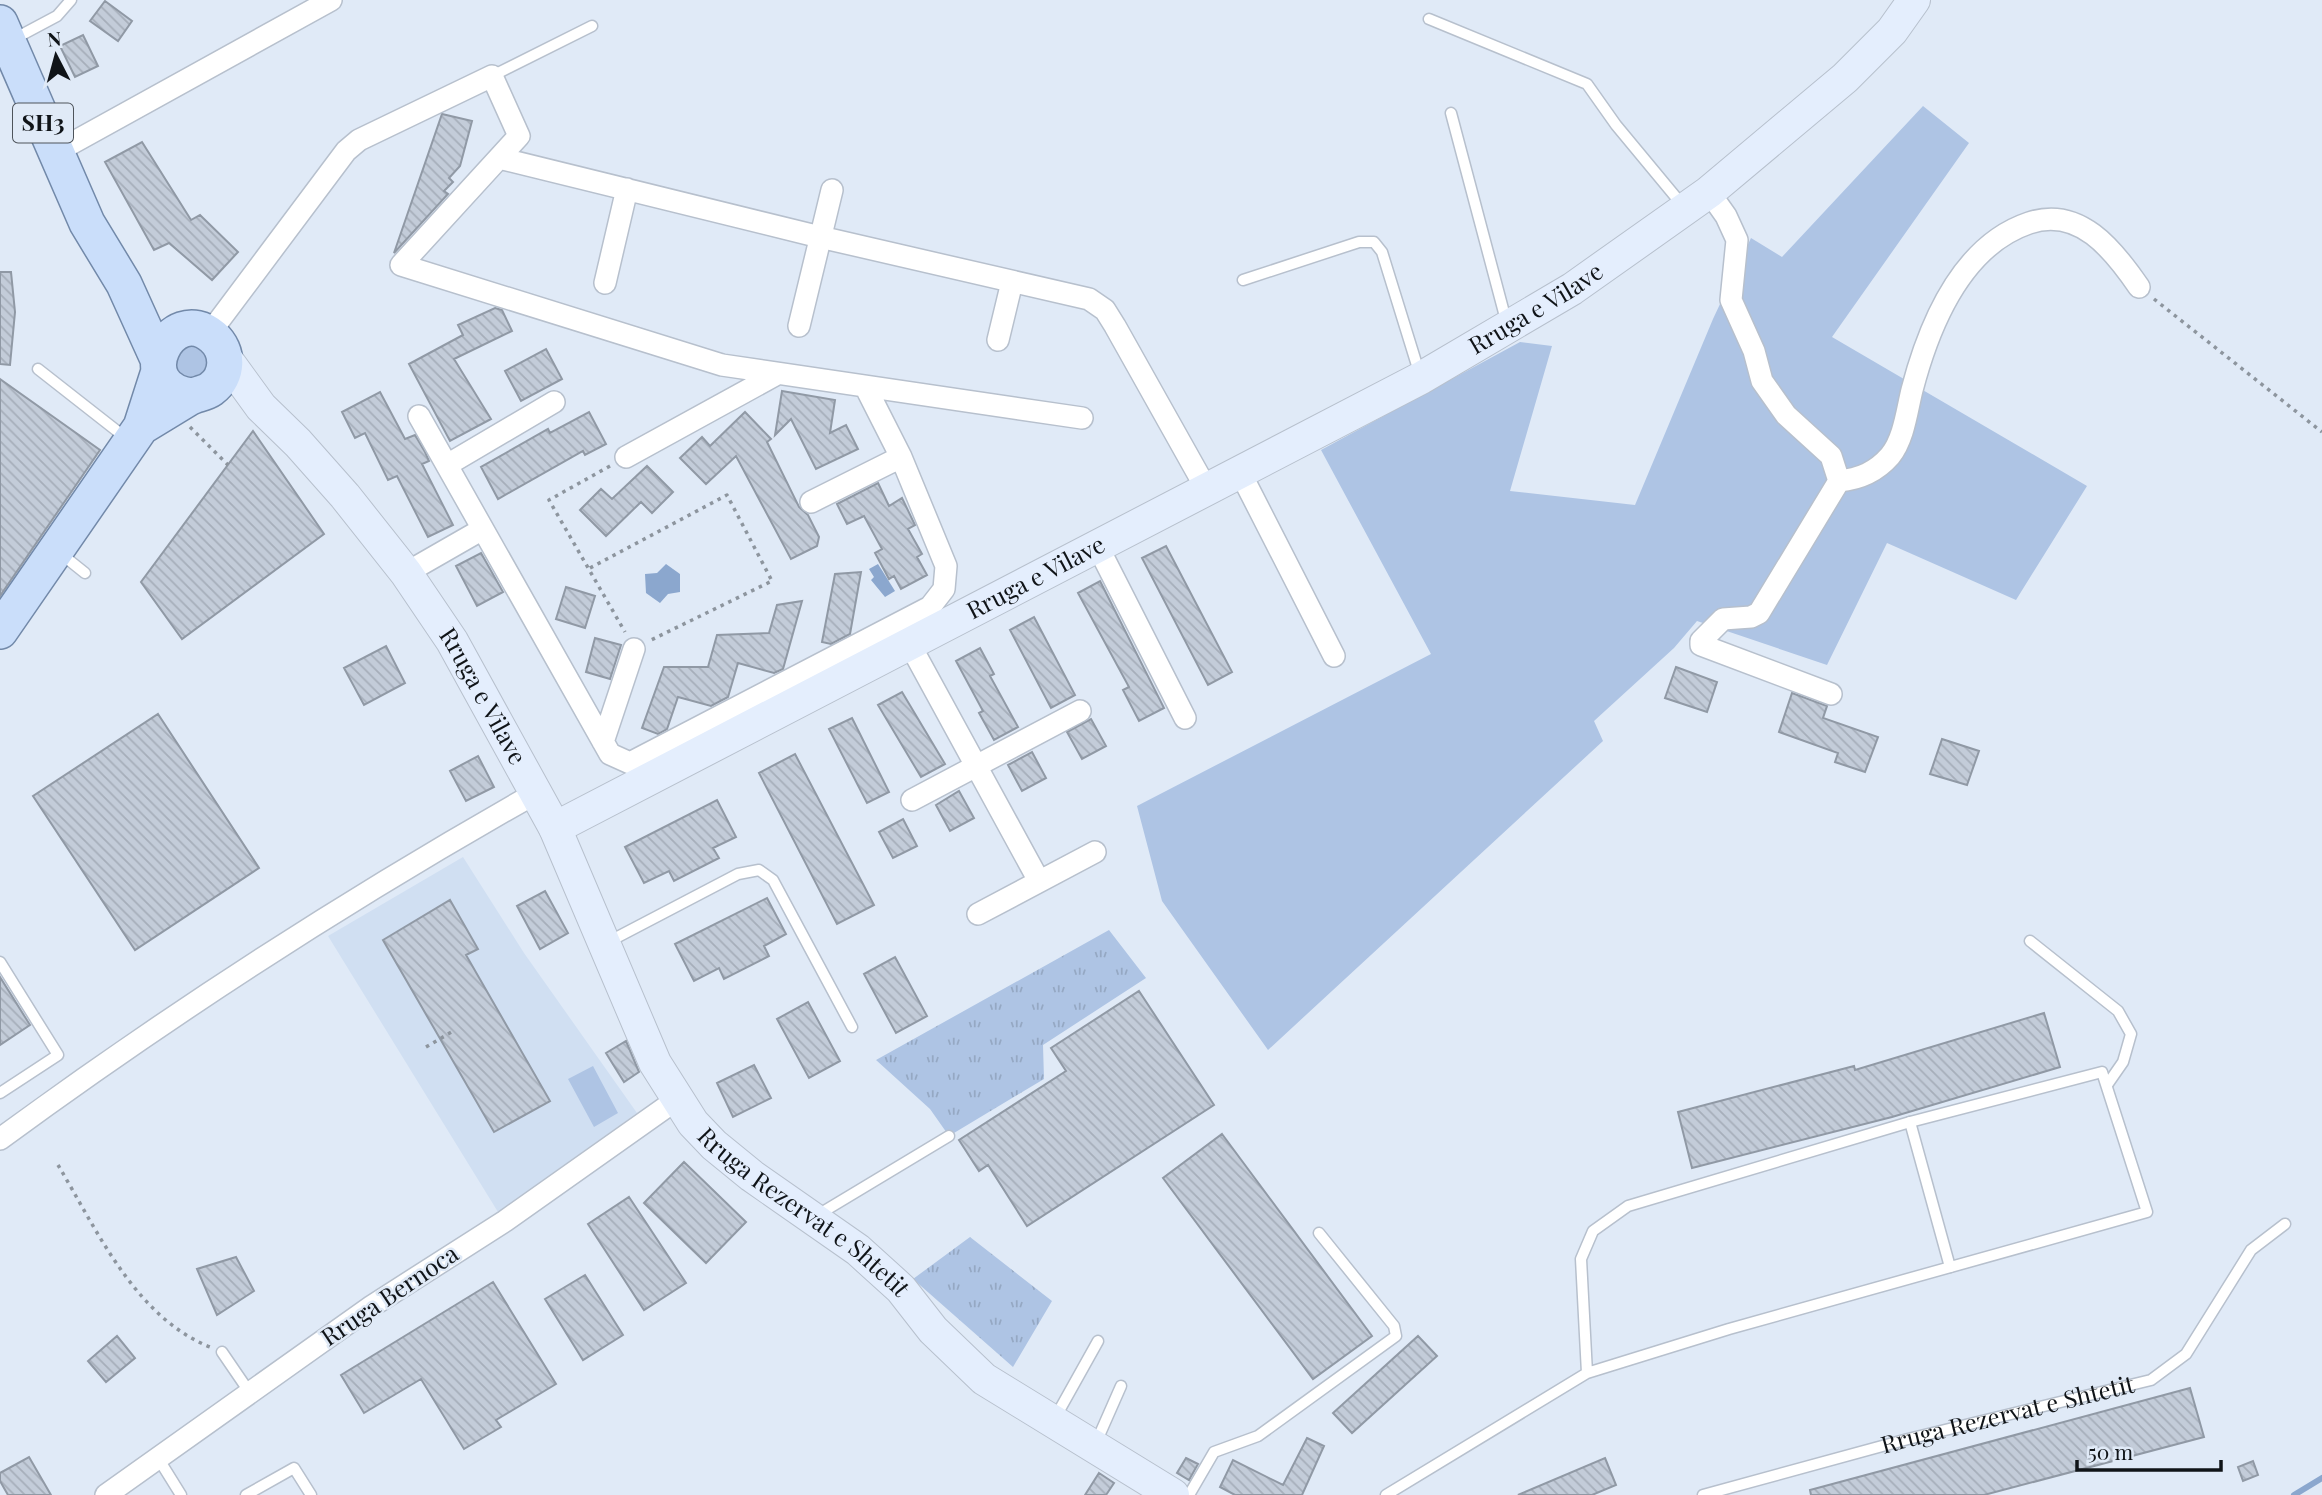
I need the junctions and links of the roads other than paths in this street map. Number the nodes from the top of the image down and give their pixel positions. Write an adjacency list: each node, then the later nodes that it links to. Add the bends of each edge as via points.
1 (71, 0): 6 (lane, via 57,16)
2 (331, 0): 9 (street)
3 (1914, 0): 13 (street, Rruga e Vilave, via 1892,31 1845,78)
4 (1429, 19): 13 (lane, via 1587,83 1616,125 1657,170)
5 (592, 26): 7 (lane)
6 (3, 37): 9 (main road, Rruga e Vilave / SH3)
7 (492, 76): 10 (street, via 519,136); 22 (street, via 370,134 346,151)
8 (1451, 113): 21 (lane)
9 (56, 152): 17 (main road, Rruga e Vilave / SH3, via 97,242)
10 (499, 158): 11 (street); 26 (street, via 401,265 722,365)
11 (627, 189): 14 (street); 18 (street)
12 (832, 190): 14 (street)
13 (1698, 201): 21 (street, Rruga e Vilave, via 1572,289); 39 (street, via 1726,216 1737,240 1731,300 1762,381 1786,415 1831,456)
14 (820, 237): 16 (street); 20 (street)
15 (1244, 280): 27 (lane, via 1359,242 1374,242 1382,252)
16 (1012, 282): 23 (street); 40 (street, via 1089,299 1105,310)
17 (124, 284): 22 (main road, Rruga e Vilave / SH3); 24 (main road, Rruga e Vilave / SH3)
18 (605, 284)
19 (2139, 287): 39 (street, via 2121,261 2072,220 2045,218 2011,229 1965,268 1922,351 1900,437 1891,454 1858,479)
20 (799, 327)
21 (1507, 327): 27 (street, Rruga e Vilave)
22 (209, 340): 24 (main road, via 170,337); 30 (main road, via 225,365 218,383); 31 (street, Rruga e Vilave)
23 (998, 340)
24 (159, 365): 30 (main road, via 171,389); 34 (main road)
25 (38, 369): 34 (lane)
26 (776, 374): 28 (street); 35 (street)
27 (1421, 378): 38 (street, Rruga e Vilave)
28 (865, 386): 33 (street); 36 (street)
29 (554, 401): 37 (street)
30 (196, 406): 31 (street); 34 (main road)
31 (261, 407): 46 (street, Rruga e Vilave, via 306,452)
32 (419, 416): 37 (street)
33 (1082, 418)
34 (136, 435): 44 (main road)
35 (626, 457)
36 (901, 457): 41 (street); 47 (street, via 946,566)
37 (447, 465): 42 (street)
38 (1240, 472): 40 (street, Rruga e Vilave); 52 (street)
39 (1839, 481): 53 (street, via 1759,613 1723,619 1701,641 1703,648)
40 (1207, 490): 43 (street, Rruga e Vilave)
41 (811, 502)
42 (481, 530): 46 (street); 56 (street)
43 (1097, 547): 48 (street, Rruga e Vilave); 55 (street)
44 (55, 550): 45 (lane); 49 (main road)
45 (85, 573)
46 (406, 573): 58 (street, Rruga e Vilave, via 452,640)
47 (944, 589): 48 (street); 56 (street, via 930,607 638,761 616,759)
48 (965, 616): 50 (street, Rruga e Vilave)
49 (0, 631)
50 (909, 643): 57 (street); 60 (street, Rruga e Vilave)
51 (634, 649): 56 (street)
52 (1335, 656)
53 (1832, 694)
54 (1080, 712): 57 (street)
55 (1185, 718)
56 (603, 742)
57 (977, 766): 59 (street); 62 (street)
58 (536, 793): 60 (street, Rruga e Vilave); 73 (street, via 288,940)
59 (912, 800)
60 (555, 828): 65 (street, Rruga Rezervat e Shtetit)
61 (1095, 852): 62 (street)
62 (1039, 881): 63 (street)
63 (978, 914)
64 (2030, 942): 68 (lane, via 2118,1011 2131,1034 2123,1062)
65 (603, 945): 67 (lane, via 738,874 759,870 773,880); 70 (street, Rruga Rezervat e Shtetit)
66 (0, 962): 69 (lane, via 58,1055)
67 (852, 1027)
68 (2107, 1085): 71 (lane, via 2102,1072); 77 (lane, via 2147,1212)
69 (0, 1093)
70 (676, 1100): 74 (street, Rruga Rezervat e Shtetit, via 714,1146); 82 (street, Rruga Bernoca)
71 (1910, 1122): 77 (lane); 80 (lane, via 1628,1206 1593,1231 1581,1259)
72 (949, 1136): 74 (lane)
73 (0, 1139)
74 (813, 1217): 83 (street, Rruga Rezervat e Shtetit, via 901,1289 933,1330 984,1379)
75 (2285, 1224): 93 (lane, Rruga Rezervat e Shtetit, via 2251,1250 2186,1354 2151,1380)
76 (1319, 1233): 91 (lane, via 1394,1326 1396,1336 1258,1436 1214,1452)
77 (1950, 1266): 80 (lane)
78 (1098, 1341): 83 (lane)
79 (222, 1352): 82 (lane)
80 (1587, 1373): 92 (lane)
81 (1121, 1386): 84 (lane)
82 (250, 1393): 85 (street, Rruga Bernoca)
83 (1053, 1421): 84 (street, Rruga Rezervat e Shtetit)
84 (1094, 1448): 90 (street, Rruga Rezervat e Shtetit)
85 (158, 1458): 86 (street, Rruga Bernoca); 87 (lane)
86 (106, 1495)
87 (181, 1495)
88 (246, 1495): 89 (lane, via 294,1468)
89 (311, 1495)
90 (1173, 1495)
91 (1189, 1495)
92 (1386, 1495)
93 (1703, 1495)

